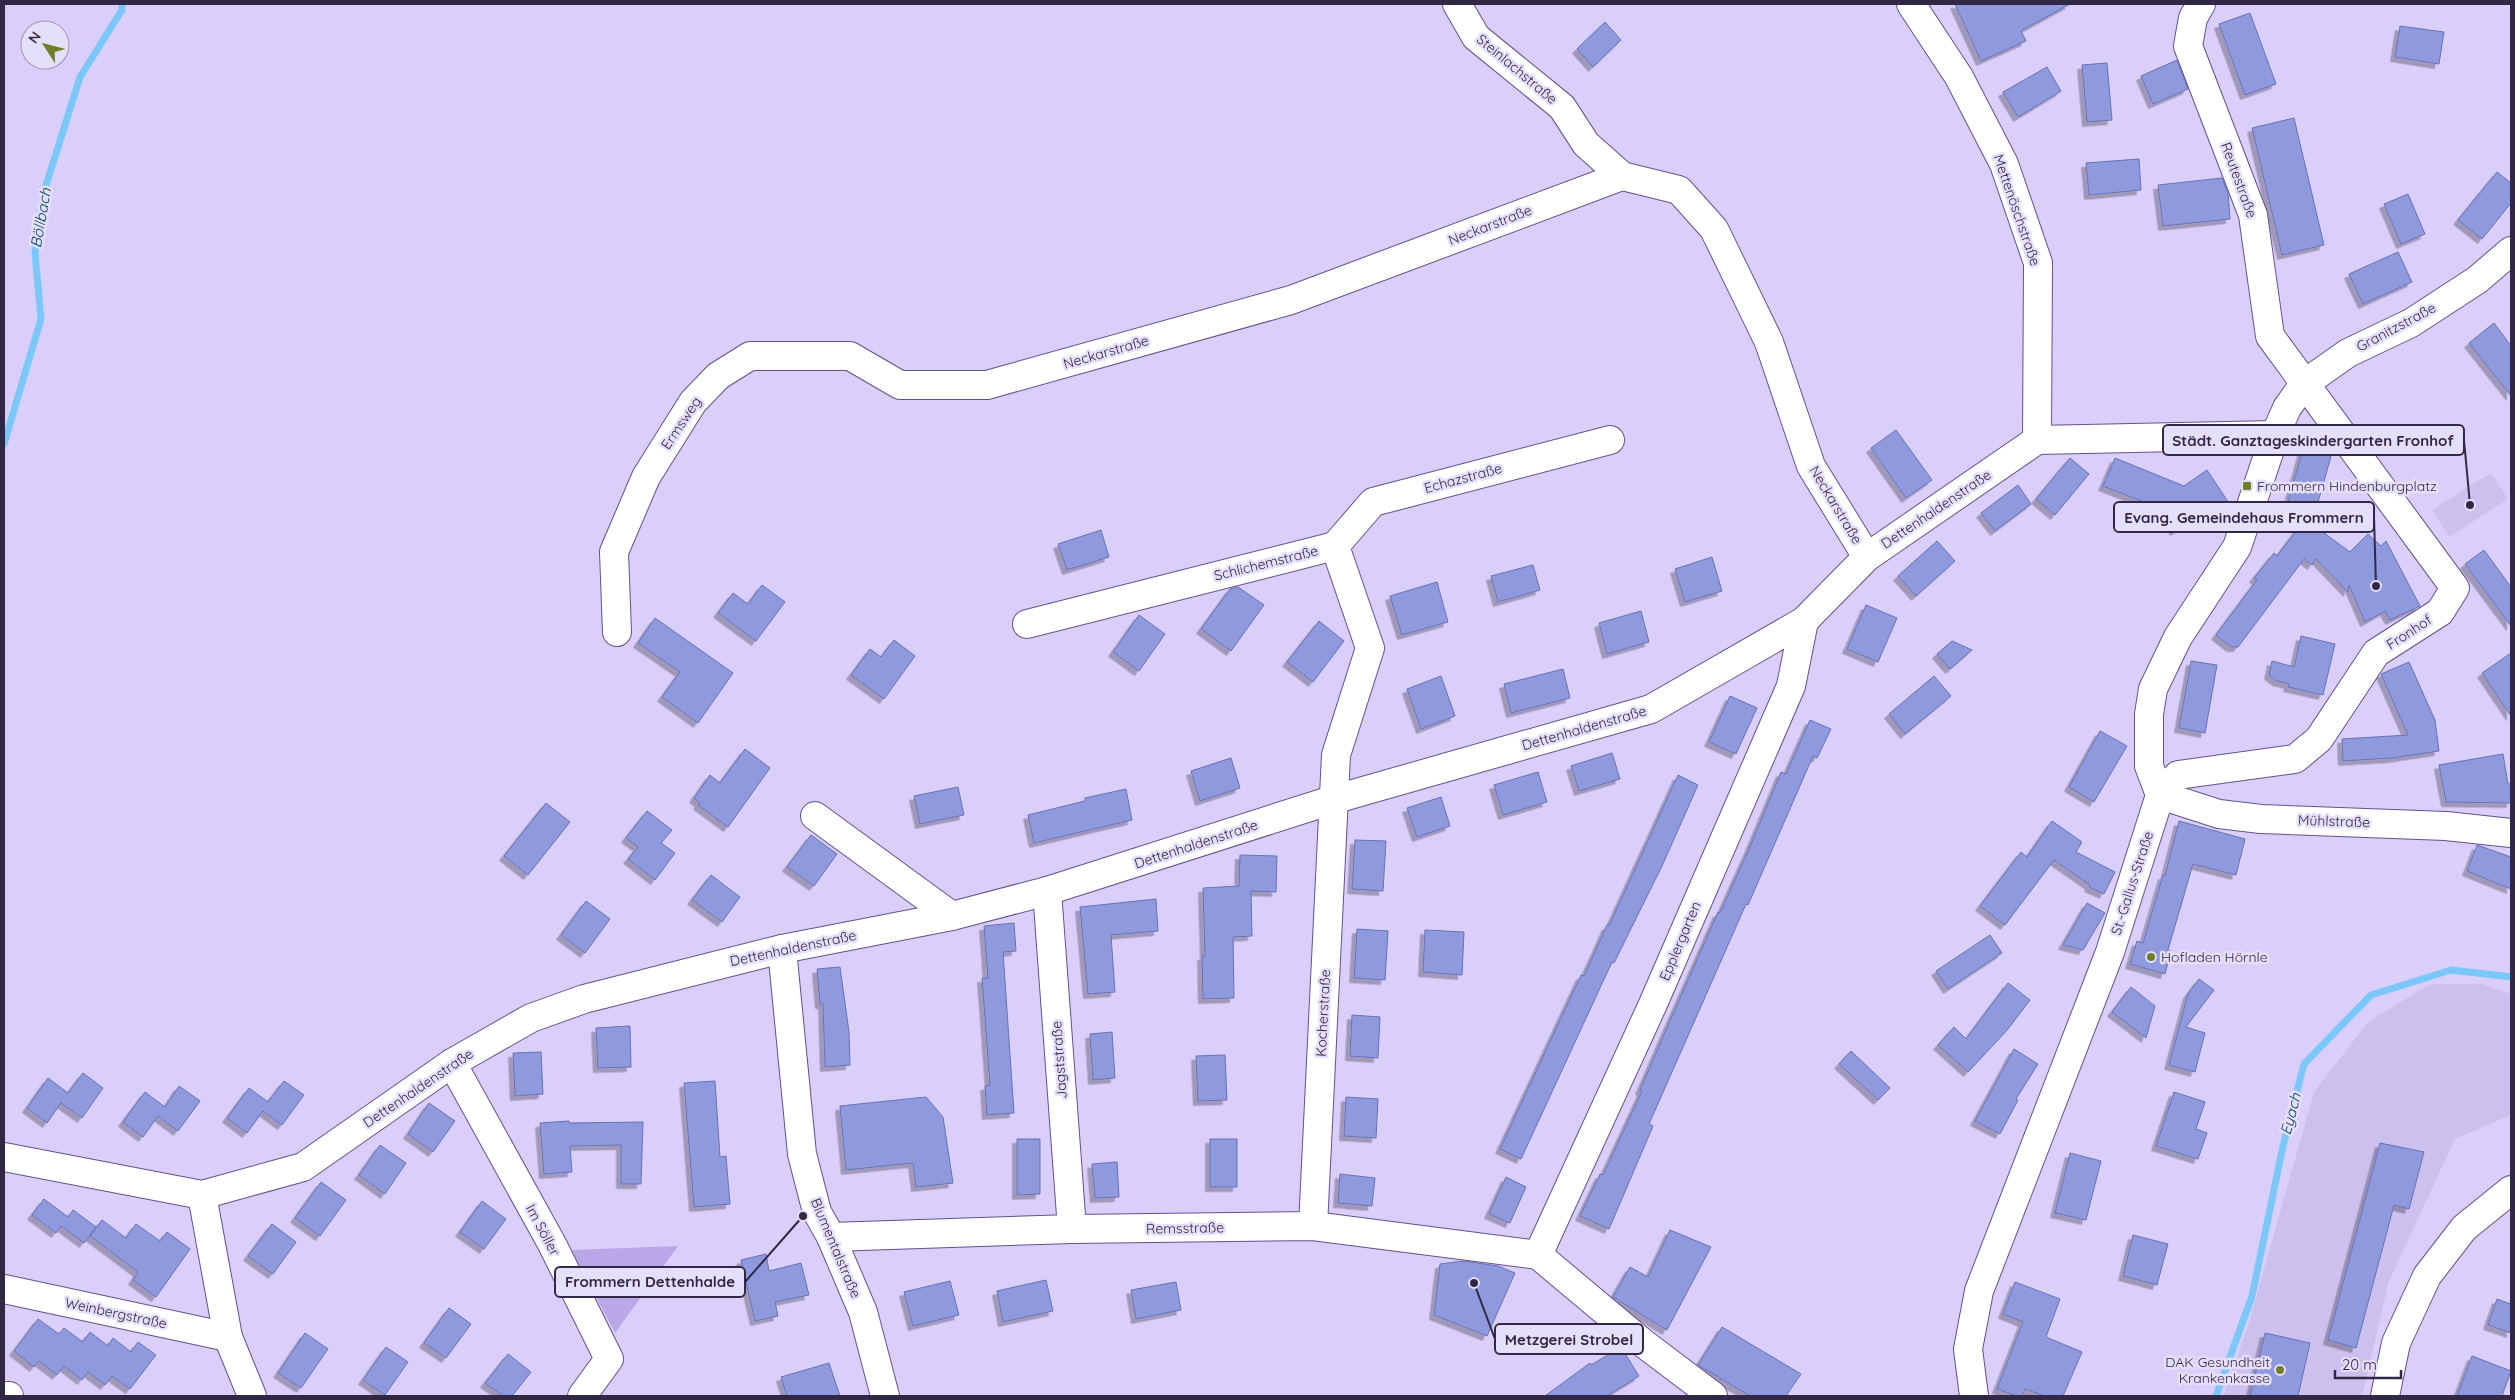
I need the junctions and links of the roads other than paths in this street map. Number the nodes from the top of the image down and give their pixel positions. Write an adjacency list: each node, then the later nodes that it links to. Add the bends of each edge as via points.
1 (1457, 4): 4 (street, Steinlachstraße, via 1476,37 1562,106 1586,144)
2 (1911, 4): 10 (street, Mettenöschstraße, via 1959,77 2004,164 2038,263)
3 (2202, 4): 6 (street, Reutestraße, via 2193,18 2188,46 2253,215 2270,336)
4 (1622, 176): 7 (street, Neckarstraße, via 1291,300 987,385); 12 (street, Neckarstraße, via 1680,190 1714,228 1769,342 1811,466)
5 (2511, 251): 6 (street, Granitzstraße, via 2477,280 2411,323 2348,353)
6 (2304, 384): 8 (street); 16 (street, Fronhof, via 2454,588 2440,612 2376,653 2319,739 2295,759 2178,774)
7 (900, 385): 15 (street, Ermsweg, via 850,356 750,356 718,376 694,402 646,476 614,552)
8 (2274, 435): 10 (street); 16 (street, via 2237,547 2178,637 2153,690 2149,714 2149,766)
9 (1610, 440): 11 (street, Echazstraße, via 1373,502)
10 (2037, 440): 12 (street, Dettenhaldenstraße)
11 (1335, 546): 14 (street, Schlichemstraße); 17 (street, Schlichemstraße, via 1370,648 1336,755)
12 (1867, 556): 13 (street, Dettenhaldenstraße)
13 (1804, 621): 17 (street, Dettenhaldenstraße, via 1651,709); 30 (street, Epplergarten, via 1791,686 1653,1004)
14 (1027, 624)
15 (617, 632)
16 (2160, 795): 19 (street, Mühlstraße, via 2220,814 2262,819 2446,826); 37 (street, St.-Gallus-Straße, via 2110,952 1979,1291 1968,1349)
17 (1332, 800): 20 (street, Dettenhaldenstraße); 27 (street, Kocherstraße)
18 (815, 816): 21 (street)
19 (2511, 833)
20 (1047, 892): 21 (street, Dettenhaldenstraße); 28 (street, Jagststraße)
21 (952, 916): 22 (street, Dettenhaldenstraße)
22 (782, 949): 23 (street, Dettenhaldenstraße, via 584,998 531,1018); 29 (street, Blumentalstraße, via 802,1154 817,1212)
23 (452, 1063): 26 (street, Dettenhaldenstraße, via 303,1167); 34 (street, Im Söller, via 552,1244 609,1359)
24 (4, 1157): 26 (street, Dettenhaldenstraße)
25 (2511, 1190): 38 (street, via 2464,1228 2427,1276 2396,1343)
26 (202, 1195): 32 (street)
27 (1313, 1226): 28 (street, Remsstraße); 30 (street, Remsstraße)
28 (1072, 1229): 29 (street, Remsstraße)
29 (831, 1237): 35 (street, Blumentalstraße, via 863,1312)
30 (1538, 1255): 36 (street, via 1643,1344)
31 (4, 1290): 32 (street, Weinbergstraße)
32 (228, 1337): 33 (street)
33 (252, 1396)
34 (582, 1396)
35 (885, 1396)
36 (1713, 1396)
37 (1974, 1396)
38 (2385, 1396)

